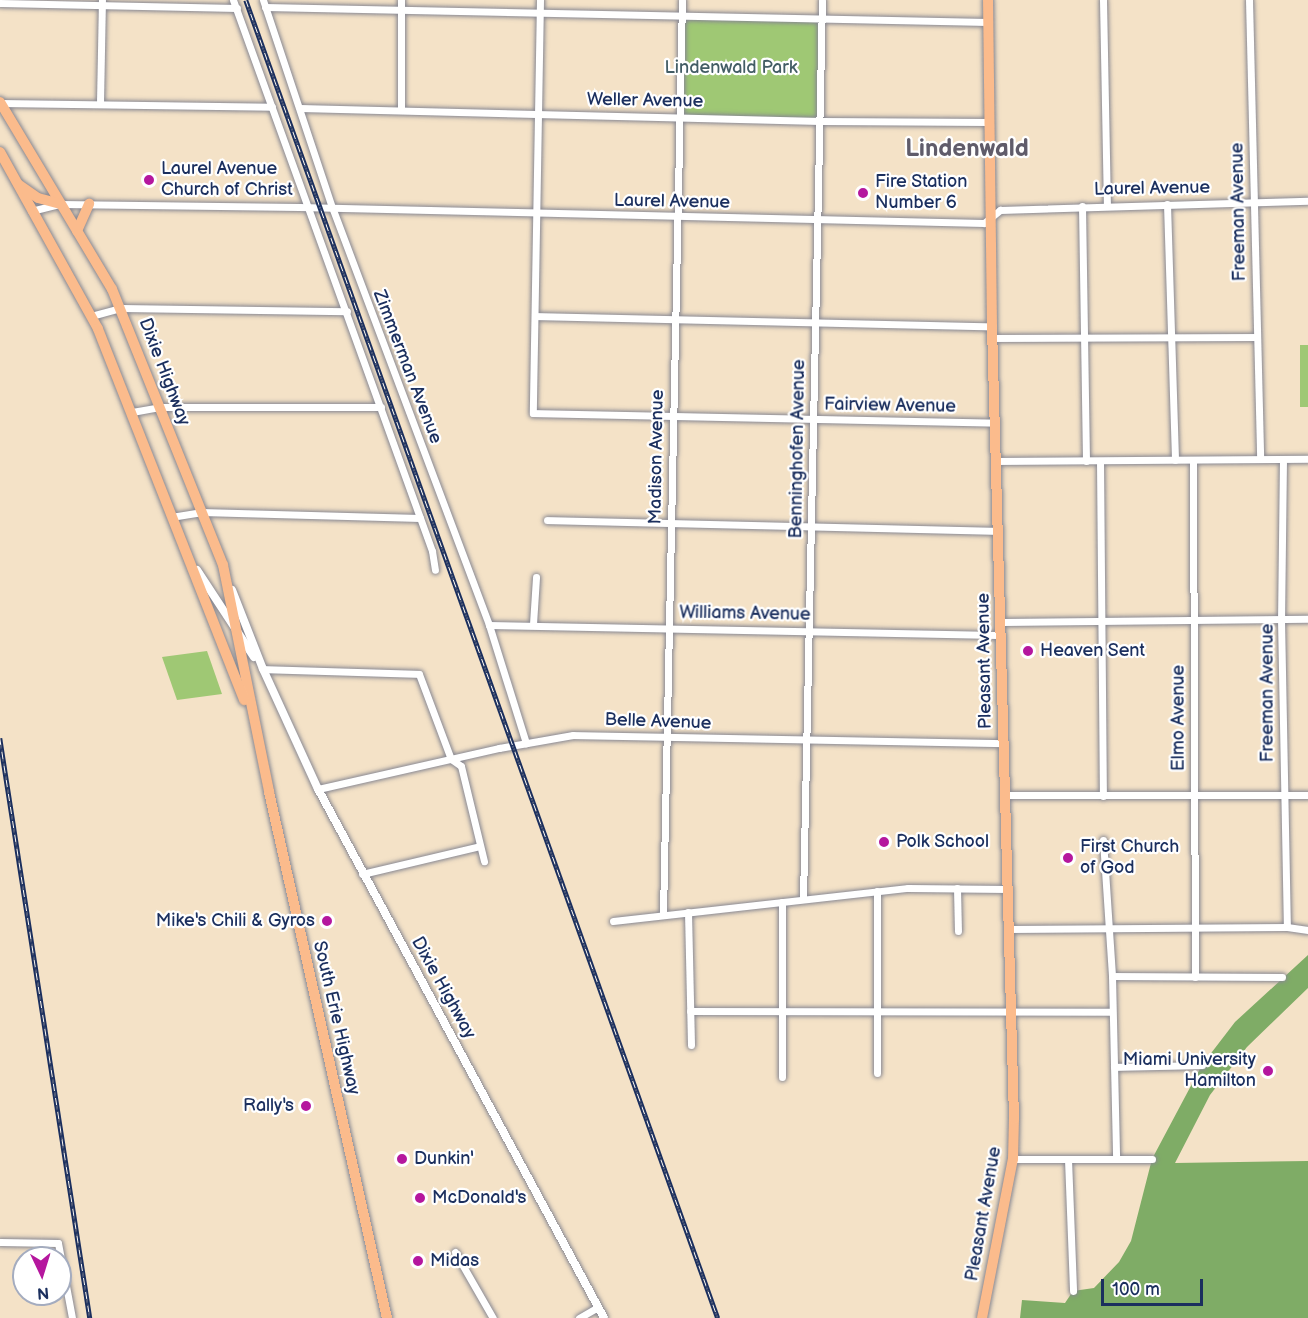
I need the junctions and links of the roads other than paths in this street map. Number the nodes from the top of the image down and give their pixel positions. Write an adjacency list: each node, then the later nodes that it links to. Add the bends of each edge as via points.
1 (233, 0): 12 (street, Zimmerman Avenue)
2 (401, 0): 13 (street)
3 (540, 0): 14 (street)
4 (682, 0): 15 (street, Madison Avenue)
5 (822, 0): 16 (street, Benninghofen Avenue)
6 (988, 0): 17 (main road, Pleasant Avenue)
7 (1102, 0): 34 (street)
8 (1249, 0): 30 (street, Freeman Avenue)
9 (102, 2): 10 (street); 12 (street); 19 (street)
10 (0, 3)
11 (264, 3): 13 (street); 21 (street, Zimmerman Avenue)
12 (237, 8): 20 (street, Zimmerman Avenue)
13 (401, 11): 14 (street); 22 (street)
14 (540, 14): 15 (street); 23 (street)
15 (681, 16): 16 (street); 24 (street, Madison Avenue)
16 (822, 20): 17 (street); 25 (street, Benninghofen Avenue)
17 (988, 22): 26 (main road, Pleasant Avenue)
18 (0, 103): 19 (street); 31 (main road, Dixie Highway)
19 (100, 103): 20 (street)
20 (272, 107): 36 (street, Zimmerman Avenue)
21 (300, 108): 22 (street, Weller Avenue); 37 (street, Zimmerman Avenue)
22 (401, 110): 23 (street, Weller Avenue)
23 (540, 114): 24 (street, Weller Avenue); 39 (street)
24 (678, 116): 25 (street, Weller Avenue); 40 (street, Madison Avenue)
25 (820, 121): 26 (street, Weller Avenue); 42 (street, Benninghofen Avenue)
26 (990, 122): 41 (main road, Pleasant Avenue)
27 (0, 152): 28 (main road, Dixie Highway)
28 (16, 183): 31 (main road, via 38,198); 38 (main road, Dixie Highway)
29 (1308, 201): 30 (street, Laurel Avenue)
30 (1254, 202): 33 (street, Laurel Avenue); 51 (street, Freeman Avenue)
31 (60, 204): 32 (street, Laurel Avenue); 38 (street, Laurel Avenue); 43 (main road, Dixie Highway)
32 (89, 204): 36 (street, Laurel Avenue); 43 (main road)
33 (1167, 204): 34 (street, Laurel Avenue); 53 (street)
34 (1107, 205): 35 (street, Laurel Avenue)
35 (1082, 206): 41 (street, Laurel Avenue, via 1000,210); 52 (street)
36 (309, 207): 37 (street, Laurel Avenue); 45 (street, Zimmerman Avenue)
37 (332, 207): 39 (street, Laurel Avenue); 85 (street, Zimmerman Avenue)
38 (31, 211): 46 (main road, Dixie Highway)
39 (538, 213): 40 (street, Laurel Avenue); 47 (street)
40 (678, 217): 42 (street, Laurel Avenue); 48 (street, Madison Avenue)
41 (991, 217): 42 (street, Laurel Avenue, via 984,223); 50 (main road, Pleasant Avenue)
42 (818, 219): 49 (street, Benninghofen Avenue)
43 (77, 231): 44 (main road, Dixie Highway)
44 (121, 308): 45 (street); 46 (street); 54 (main road, Dixie Highway)
45 (347, 311): 55 (street, Zimmerman Avenue)
46 (91, 316): 56 (main road, Dixie Highway)
47 (536, 316): 48 (street); 57 (street, Fairview Avenue, via 533,413)
48 (675, 318): 49 (street); 57 (street, Madison Avenue)
49 (815, 321): 50 (street); 58 (street, Benninghofen Avenue)
50 (993, 332): 52 (street); 59 (main road, Pleasant Avenue)
51 (1257, 336): 53 (street); 61 (street, Freeman Avenue)
52 (1086, 338): 53 (street); 64 (street)
53 (1170, 338): 60 (street)
54 (160, 407): 55 (street); 56 (street); 68 (main road, Dixie Highway)
55 (381, 407): 70 (street, Zimmerman Avenue)
56 (132, 412): 69 (main road, Dixie Highway)
57 (673, 416): 58 (street, Fairview Avenue); 72 (street, Madison Avenue)
58 (813, 419): 59 (street, Fairview Avenue); 73 (street, Benninghofen Avenue)
59 (995, 423): 67 (main road, Pleasant Avenue)
60 (1175, 459): 65 (street); 66 (street)
61 (1260, 459): 62 (street); 66 (street)
62 (1283, 459): 63 (street); 79 (street, Freeman Avenue)
63 (1308, 459)
64 (1086, 460): 65 (street); 67 (street)
65 (1100, 460): 81 (street)
66 (1193, 460): 82 (street, Elmo Avenue)
67 (997, 461): 74 (main road, Pleasant Avenue)
68 (201, 512): 69 (street); 70 (street); 76 (main road, Dixie Highway)
69 (171, 517): 75 (main road, Dixie Highway)
70 (420, 518): 77 (street, Zimmerman Avenue)
71 (547, 520): 72 (street)
72 (671, 523): 73 (street); 86 (street, Madison Avenue)
73 (811, 524): 74 (street); 87 (street, Benninghofen Avenue)
74 (998, 531): 83 (main road, Pleasant Avenue)
75 (182, 544): 88 (street, Dixie Highway); 91 (main road, South Erie Highway)
76 (223, 565): 88 (main road, South Erie Highway); 90 (street, Dixie Highway)
77 (435, 570)
78 (536, 577): 84 (street)
79 (1281, 619): 80 (street); 82 (street); 100 (street, Freeman Avenue)
80 (1308, 619)
81 (1100, 620): 82 (street); 83 (street); 102 (street)
82 (1193, 620): 98 (street, Elmo Avenue)
83 (1002, 622): 89 (main road, Pleasant Avenue)
84 (533, 624): 85 (street, Williams Avenue); 86 (street, Williams Avenue)
85 (489, 625): 94 (street, Zimmerman Avenue)
86 (669, 628): 87 (street, Williams Avenue); 92 (street, Madison Avenue)
87 (808, 631): 89 (street, Williams Avenue); 93 (street, Benninghofen Avenue)
88 (236, 632): 90 (street, Dixie Highway); 91 (main road, South Erie Highway)
89 (1001, 635): 95 (main road, Pleasant Avenue)
90 (263, 669): 96 (street, via 419,674); 97 (street, Dixie Highway)
91 (254, 725): 143 (main road, South Erie Highway)
92 (666, 738): 93 (street, Belle Avenue); 94 (street, Belle Avenue, via 573,735); 113 (street, Madison Avenue)
93 (807, 741): 95 (street, Belle Avenue); 110 (street, Benninghofen Avenue)
94 (526, 743): 96 (street, Belle Avenue)
95 (1003, 743): 99 (main road, Pleasant Avenue)
96 (451, 759): 97 (street, Belle Avenue); 104 (street, via 461,766)
97 (318, 789): 106 (street, Dixie Highway)
98 (1194, 794): 100 (street); 102 (street); 115 (street, Elmo Avenue)
99 (1006, 795): 102 (street); 108 (main road, Pleasant Avenue)
100 (1283, 795): 101 (street); 116 (street, Freeman Avenue)
101 (1308, 795)
102 (1103, 796)
103 (1102, 840): 117 (street)
104 (480, 846): 105 (street); 106 (street)
105 (484, 861)
106 (362, 874): 141 (street, Dixie Highway)
107 (957, 888): 108 (street); 109 (street); 120 (street)
108 (1008, 889): 118 (main road, Pleasant Avenue)
109 (877, 891): 110 (street); 126 (street)
110 (803, 898): 111 (street)
111 (782, 902): 112 (street); 125 (street)
112 (688, 912): 113 (street); 124 (street)
113 (663, 915): 114 (street)
114 (613, 921)
115 (1193, 927): 116 (street); 117 (street); 122 (street, Elmo Avenue)
116 (1287, 927): 119 (street)
117 (1110, 928): 118 (street); 121 (street)
118 (1009, 929): 127 (main road, Pleasant Avenue)
119 (1308, 930)
120 (958, 932)
121 (1112, 976): 122 (street); 128 (street)
122 (1195, 977): 123 (street)
123 (1282, 977)
124 (690, 1011): 125 (street); 129 (street)
125 (782, 1011): 126 (street); 133 (street)
126 (876, 1011): 127 (street); 132 (street)
127 (1012, 1011): 128 (street); 134 (main road, Pleasant Avenue)
128 (1112, 1012): 131 (street)
129 (691, 1045)
130 (1202, 1065): 131 (street)
131 (1114, 1067): 136 (street)
132 (877, 1073)
133 (782, 1077)
134 (1013, 1159): 135 (street); 147 (main road, Pleasant Avenue)
135 (1068, 1159): 136 (street); 140 (street)
136 (1116, 1159): 137 (street)
137 (1152, 1159)
138 (0, 1242): 142 (street, via 58,1243)
139 (455, 1252): 144 (street)
140 (1073, 1291)
141 (598, 1308): 145 (street); 146 (street, Dixie Highway)
142 (72, 1318)
143 (387, 1318)
144 (493, 1318)
145 (579, 1318)
146 (604, 1318)
147 (982, 1318)

